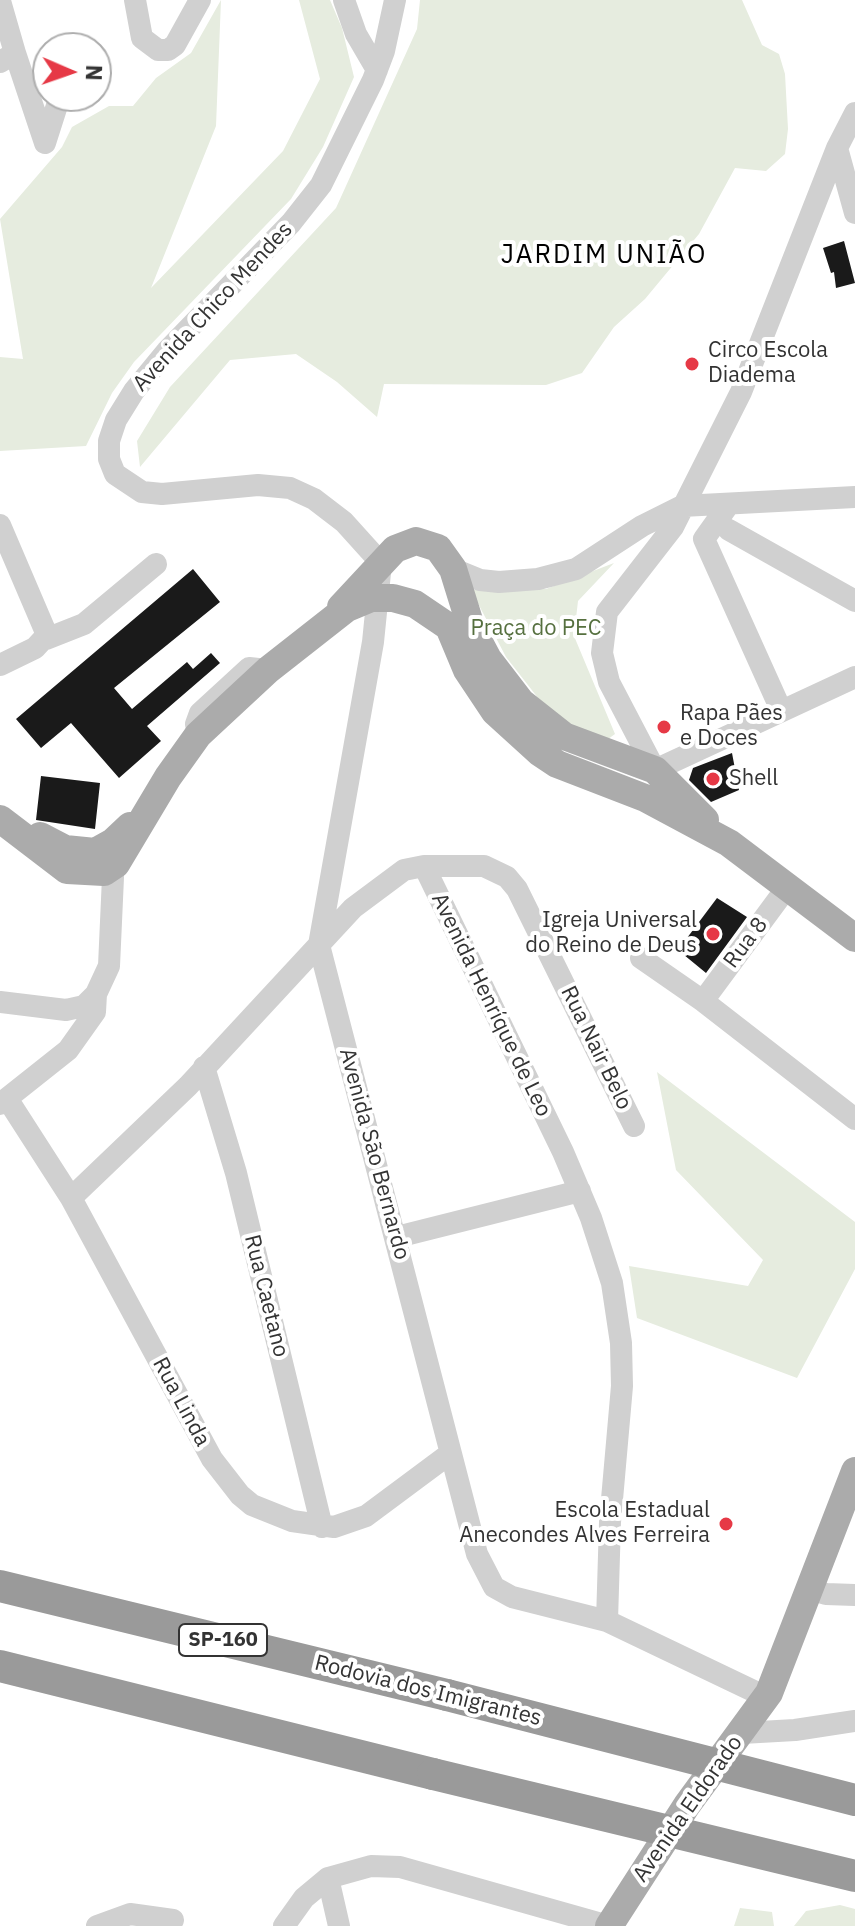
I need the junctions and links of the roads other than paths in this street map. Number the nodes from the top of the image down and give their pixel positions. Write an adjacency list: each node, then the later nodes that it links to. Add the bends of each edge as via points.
1 (135, 0): 2 (street, via 142,38 149,46 168,50)
2 (200, 0)
3 (344, 0): 7 (street)
4 (395, 0): 7 (street, Avenida Chico Mendes)
5 (0, 1): 6 (street)
6 (7, 58): 8 (street, via 45,143)
7 (377, 70): 21 (street, Avenida Chico Mendes, via 313,197 134,391 116,420 109,459 115,474 142,492 290,488 344,522)
8 (55, 112)
9 (855, 113): 10 (street)
10 (837, 148): 11 (street); 12 (street, via 761,347)
11 (855, 213)
12 (701, 469): 14 (street, via 706,485); 15 (street)
13 (855, 497): 14 (street)
14 (724, 504): 15 (street); 19 (street)
15 (682, 506): 17 (street); 20 (street)
16 (0, 525): 29 (street)
17 (673, 527): 19 (street); 24 (street)
18 (729, 530): 26 (street)
19 (704, 539): 32 (street)
20 (614, 544): 23 (street, via 576,569 538,579 480,580); 24 (street, via 633,547)
21 (381, 563): 23 (main road, via 395,549 416,541 438,548); 25 (street, Avenida São Bernardo); 27 (main road); 28 (main road, via 437,606)
22 (156, 564): 29 (street, via 84,624)
23 (453, 569): 34 (main road, via 471,627 521,702 564,736)
24 (640, 569): 34 (street, via 607,612 602,653 609,682)
25 (379, 597): 27 (main road, via 347,608); 28 (main road, via 415,604); 43 (street, Avenida São Bernardo)
26 (855, 601)
27 (324, 626): 38 (main road, via 198,735 150,807)
28 (449, 627): 33 (main road, via 467,670 495,712 539,752)
29 (46, 639): 30 (street)
30 (0, 665)
31 (855, 677): 32 (street)
32 (781, 710): 34 (street)
33 (569, 769): 34 (main road, via 623,776); 37 (main road, via 645,798)
34 (655, 770): 37 (main road)
35 (0, 808): 38 (main road, via 60,847)
36 (0, 819): 38 (main road, via 67,870)
37 (729, 843): 40 (main road)
38 (105, 859): 45 (street, via 98,893 109,933 109,966)
39 (424, 866): 43 (street, Avenida Henríque de Leo, via 391,878); 51 (street, Rua Nair Belo, via 484,866 507,877 517,889); 52 (street, Avenida Henríque de Leo)
40 (788, 886): 41 (main road); 47 (street, Rua 8)
41 (842, 919): 42 (main road)
42 (855, 938)
43 (319, 945): 48 (street, Avenida Henríque de Leo); 54 (street, Avenida São Bernardo)
44 (641, 958): 47 (street)
45 (96, 994): 46 (street, via 84,1006 66,1010); 49 (street, via 95,1012 77,1039)
46 (1, 1001)
47 (703, 1001): 50 (street)
48 (204, 1067): 53 (street, Avenida Henríque de Leo); 58 (street, Rua Caetano, via 236,1173)
49 (4, 1102): 53 (street, Rua Linda)
50 (855, 1119)
51 (634, 1126)
52 (580, 1191): 54 (street); 62 (street, Avenida Henríque de Leo, via 603,1250 621,1343)
53 (71, 1198): 58 (street, Rua Linda, via 230,1484 252,1505)
54 (397, 1237): 55 (street, Avenida São Bernardo)
55 (448, 1455): 58 (street, Rua Linda, via 366,1516); 62 (street, Avenida São Bernardo, via 477,1554 494,1587 512,1597)
56 (855, 1471): 60 (main road, Avenida Eldorado)
57 (855, 1518): 60 (main road, Avenida Eldorado)
58 (322, 1527)
59 (0, 1586): 67 (highway, Rodovia dos Imigrantes / SP-160, bridge)
60 (818, 1592): 61 (street); 64 (main road, Avenida Eldorado)
61 (855, 1595)
62 (607, 1621): 64 (street)
63 (0, 1666): 68 (highway, bridge)
64 (768, 1695): 66 (main road, Avenida Eldorado)
65 (855, 1721): 66 (street)
66 (742, 1733): 74 (main road, Avenida Eldorado, via 687,1805)
67 (855, 1800)
68 (855, 1876)
69 (328, 1878): 72 (street, via 304,1898); 73 (street); 74 (street, via 371,1866 400,1867)
70 (173, 1920): 71 (street, via 130,1914)
71 (97, 1926)
72 (284, 1926)
73 (339, 1926)
74 (609, 1926)

